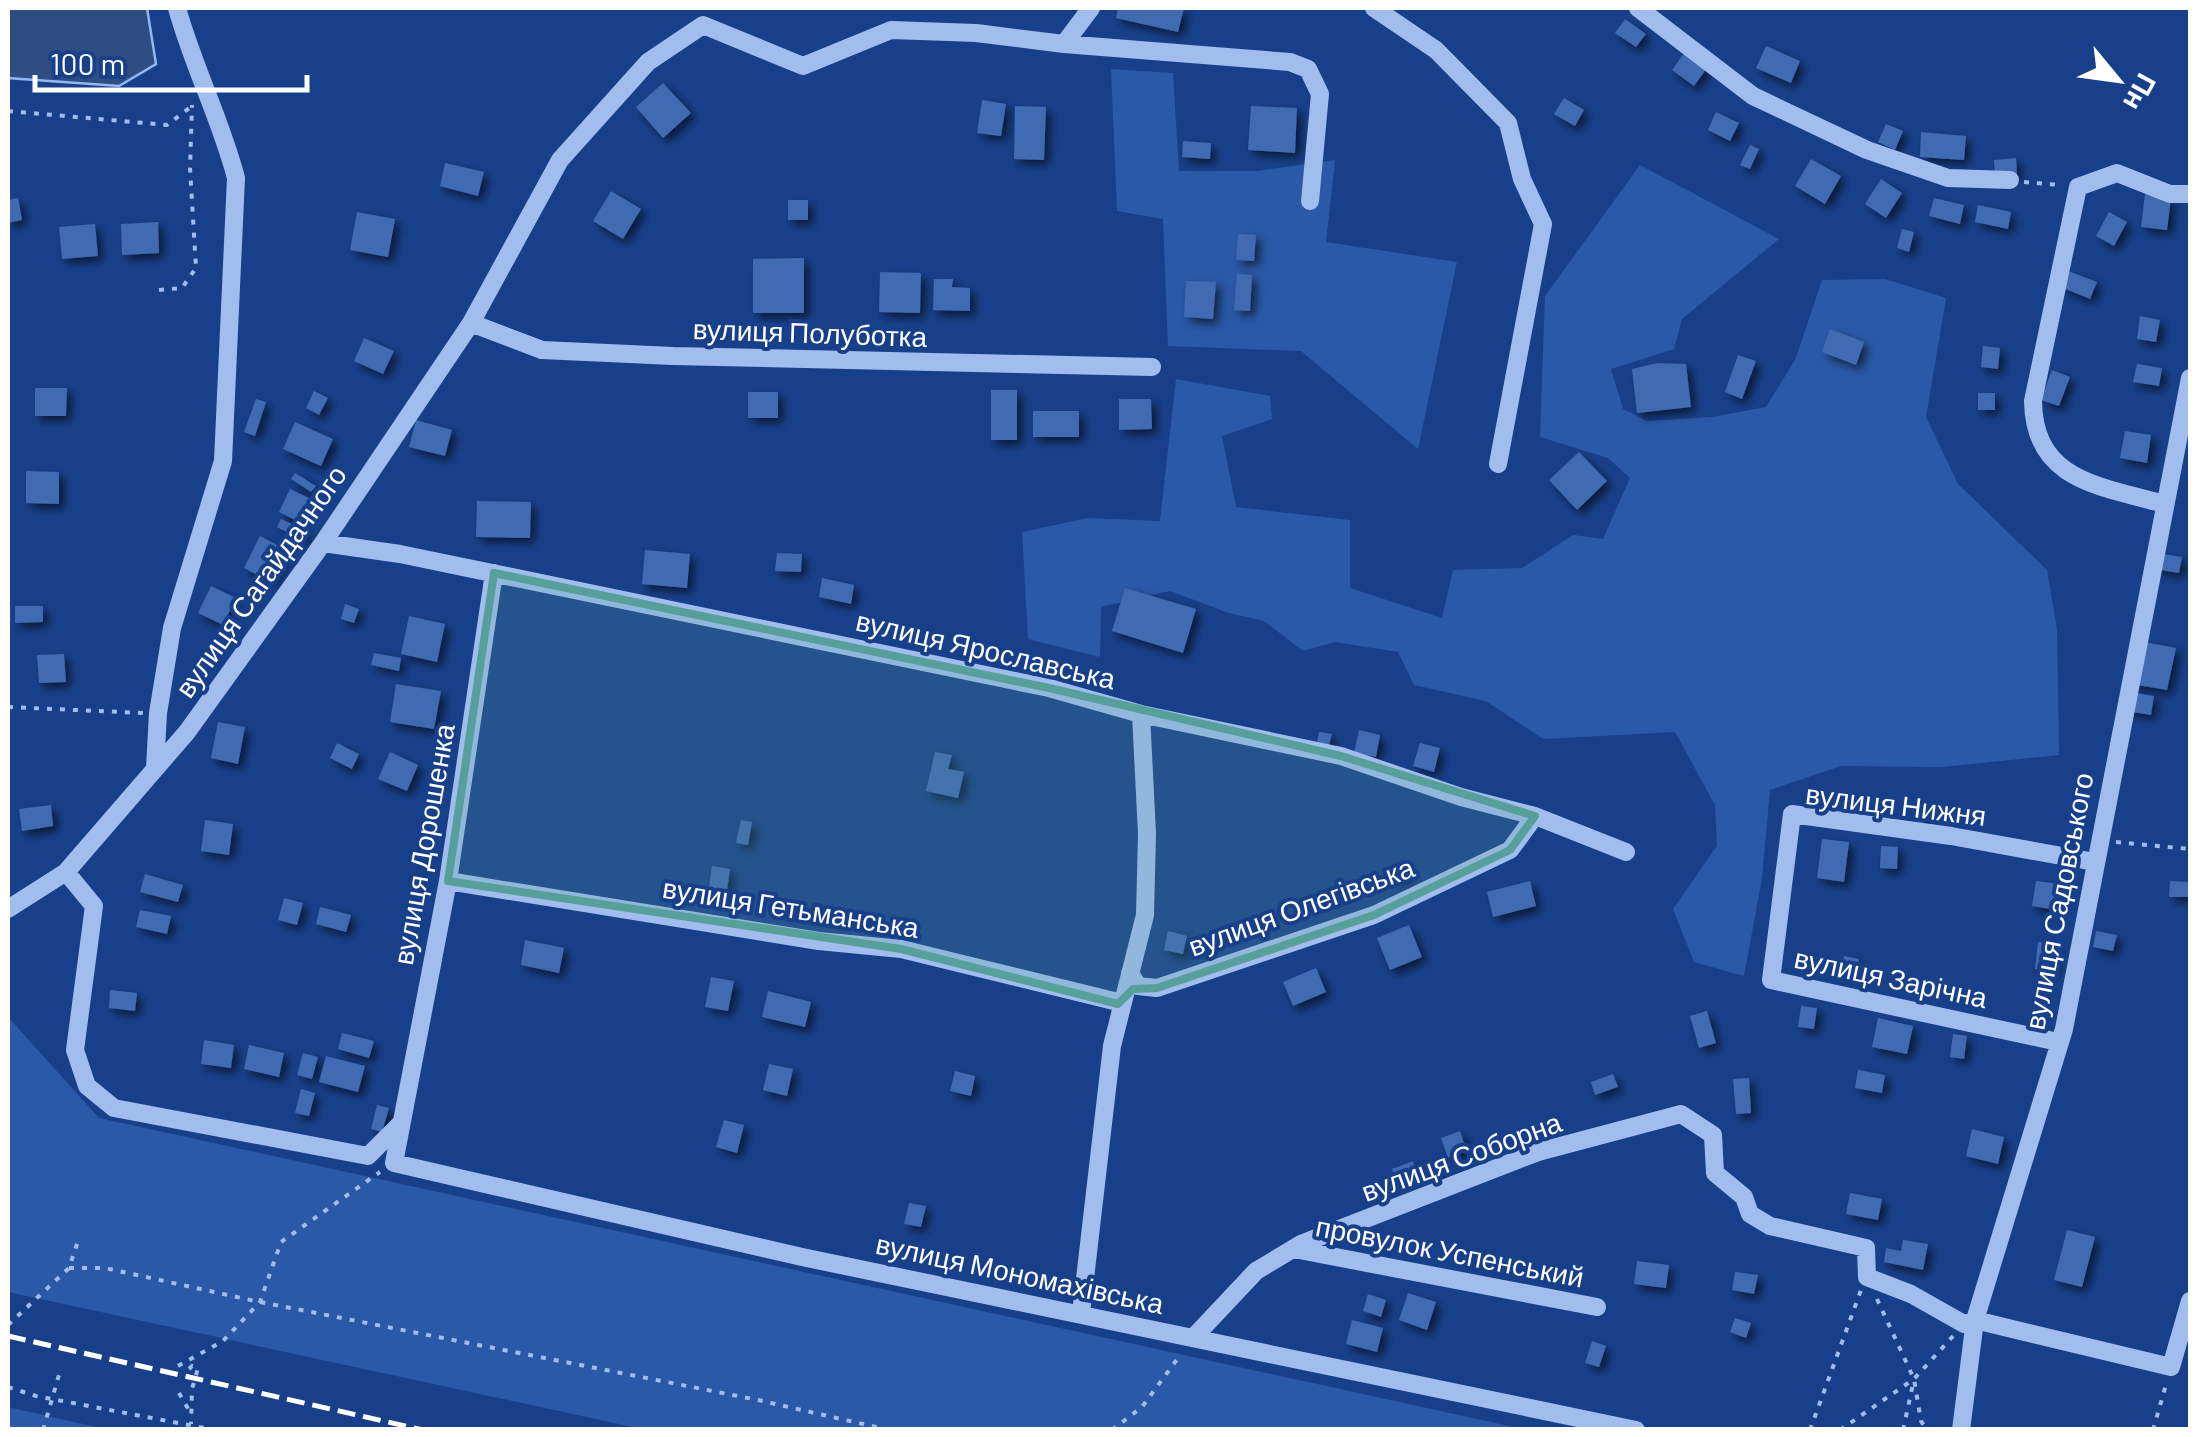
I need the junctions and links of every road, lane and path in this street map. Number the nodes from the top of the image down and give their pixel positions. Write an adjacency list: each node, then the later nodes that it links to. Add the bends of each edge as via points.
1 (177, 8): 22 (street, вулиця Сагайдачного, via 236,178 223,461 172,628)
2 (1091, 8): 5 (street)
3 (1374, 8): 17 (street, via 1436,50 1508,123 1522,179 1543,224)
4 (1638, 8): 9 (street, via 1753,96 1867,150 1948,178)
5 (1064, 44): 12 (street, via 1290,62 1308,69 1320,94); 14 (street, вулиця Сагайдачного, via 891,30 803,66 703,25 648,62 560,160)
6 (190, 91): 7 (path)
7 (192, 106): 8 (path, via 167,125); 13 (path, via 196,268 182,288)
8 (8, 112)
9 (2010, 180): 10 (path)
10 (2078, 187): 11 (street, via 2117,173 2170,194); 18 (street, via 2033,400 2034,426 2050,459 2077,478)
11 (2190, 194)
12 (1310, 202)
13 (159, 290)
14 (471, 323): 15 (street, вулиця Полуботка, via 542,350); 19 (street, вулиця Сагайдачного)
15 (1152, 367)
16 (2190, 378): 18 (street, вулиця Садовського)
17 (1498, 464)
18 (2164, 504): 26 (street, вулиця Садовського)
19 (323, 544): 20 (street, вулиця Ярославська); 24 (street, вулиця Сагайдачного)
20 (494, 573): 23 (street, вулиця Ярославська, via 1050,688); 31 (street, вулиця Дорошенка)
21 (8, 708): 22 (path)
22 (158, 713): 24 (street, вулиця Сагайдачного)
23 (1140, 714): 25 (street, вулиця Ярославська, via 1341,756); 33 (street, via 1148,834 1145,916)
24 (155, 768): 30 (street, вулиця Сагайдачного)
25 (1534, 816): 28 (street, вулиця Ярославська); 33 (street, вулиця Олегівська, via 1510,850 1374,916 1158,988 1138,986)
26 (2099, 840): 27 (path); 29 (street, вулиця Садовського)
27 (2190, 850)
28 (1626, 852)
29 (2094, 862): 34 (street, вулиця Нижня, via 1792,814); 36 (street, вулиця Садовського)
30 (66, 872): 32 (street, вулиця Сагайдачного); 37 (street, via 94,906 75,1050 87,1086 114,1108 368,1156)
31 (448, 880): 35 (street, вулиця Гетьманська, via 902,949); 37 (street, вулиця Дорошенка)
32 (8, 909)
33 (1130, 973): 35 (street)
34 (1771, 980): 36 (street, вулиця Зарічна)
35 (1122, 1003): 46 (street)
36 (2058, 1042): 47 (street, вулиця Садовського)
37 (401, 1123): 38 (street, вулиця Дорошенка)
38 (394, 1163): 43 (path, via 281,1242); 46 (street, вулиця Мономахівська)
39 (78, 1241): 41 (path)
40 (1293, 1249): 42 (street, вулиця Соборна, via 1538,1152 1681,1114 1713,1135 1715,1173 1744,1198 1750,1214 1770,1226 1866,1248); 45 (street, провулок Успенський); 49 (street, вулиця Соборна, via 1256,1271)
41 (69, 1268): 43 (path, via 105,1268); 48 (path)
42 (1866, 1276): 47 (street); 54 (path); 65 (path)
43 (260, 1302): 50 (path); 62 (path)
44 (2190, 1302): 52 (street)
45 (1597, 1306)
46 (1081, 1313): 49 (street, вулиця Мономахівська)
47 (1969, 1322): 52 (street); 54 (path); 69 (street, вулиця Садовського)
48 (8, 1326)
49 (1193, 1338): 63 (path, via 1142,1406); 64 (street, вулиця Мономахівська)
50 (190, 1365): 51 (path); 58 (path, via 198,1368)
51 (178, 1366)
52 (2171, 1367): 70 (path)
53 (60, 1368): 57 (path)
54 (1914, 1379): 66 (path); 67 (path); 68 (path)
55 (8, 1387): 57 (path)
56 (179, 1394): 58 (path)
57 (52, 1400): 59 (path); 60 (path)
58 (191, 1414): 59 (path)
59 (190, 1424): 61 (path)
60 (43, 1430)
61 (215, 1430)
62 (888, 1430)
63 (1112, 1430)
64 (1636, 1430)
65 (1810, 1430)
66 (1840, 1430)
67 (1903, 1430)
68 (1927, 1430)
69 (1961, 1430)
70 (2153, 1430)

